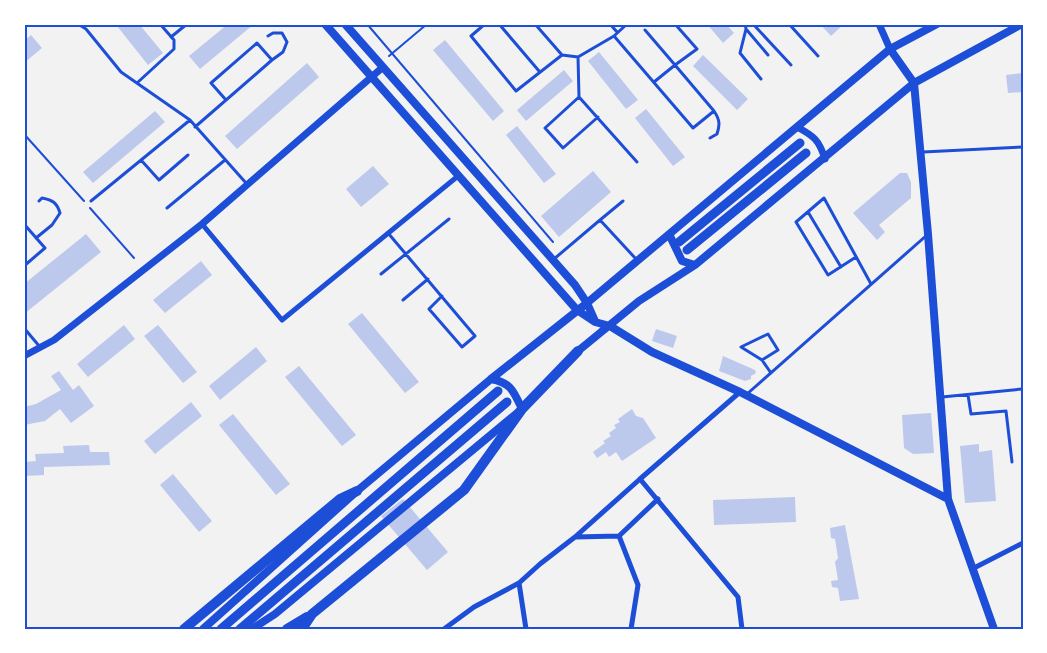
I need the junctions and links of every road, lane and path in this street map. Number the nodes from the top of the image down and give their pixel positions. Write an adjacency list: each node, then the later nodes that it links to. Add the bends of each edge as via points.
1 (78, 24): 40 (lane, via 121,72)
2 (160, 24): 24 (lane)
3 (187, 24): 24 (lane)
4 (325, 24): 37 (main road)
5 (345, 24): 35 (main road)
6 (367, 24): 26 (path)
7 (427, 24): 26 (path)
8 (485, 24): 36 (lane, via 471,36 516,91)
9 (500, 24): 36 (lane)
10 (535, 24): 27 (lane)
11 (610, 24): 22 (lane)
12 (627, 24): 22 (lane)
13 (675, 24): 33 (lane, via 697,49)
14 (745, 24): 20 (lane)
15 (753, 24): 34 (lane)
16 (789, 24): 30 (lane)
17 (879, 24): 25 (street)
18 (937, 24): 25 (main road)
19 (1022, 24): 41 (main road)
20 (746, 29): 29 (lane); 38 (lane, via 740,53)
21 (645, 30): 33 (lane)
22 (615, 34): 31 (lane); 39 (lane)
23 (268, 36): 32 (lane, via 282,33 287,42 283,52)
24 (171, 37): 40 (lane, via 174,49)
25 (890, 49): 41 (main road); 48 (main road)
26 (393, 54): 28 (path); 75 (path)
27 (562, 55): 31 (lane); 36 (lane)
28 (389, 56)
29 (768, 56)
30 (818, 56)
31 (578, 57): 42 (lane)
32 (272, 60): 43 (lane); 43 (lane, via 257,43 211,83)
33 (675, 65): 39 (lane); 44 (lane)
34 (791, 65)
35 (384, 67): 37 (street); 81 (main road)
36 (539, 71)
37 (372, 77): 60 (main road); 61 (street)
38 (761, 79)
39 (654, 82): 44 (lane, via 693,128)
40 (137, 83): 46 (lane)
41 (914, 83): 53 (main road); 56 (main road)
42 (579, 97): 45 (lane); 45 (lane, via 545,128 563,148)
43 (226, 100): 47 (lane)
44 (714, 111): 50 (lane, via 720,126)
45 (598, 117): 59 (lane)
46 (190, 120): 47 (lane); 57 (lane)
47 (195, 126): 58 (lane)
48 (797, 127): 56 (street, via 813,135); 72 (main road)
49 (24, 134): 80 (path)
50 (710, 138)
51 (800, 143): 76 (main road)
52 (1023, 147): 53 (lane)
53 (921, 152): 73 (main road)
54 (807, 153): 77 (main road)
55 (188, 155): 57 (lane, via 159,180)
56 (825, 159): 83 (main road)
57 (141, 160): 63 (lane)
58 (225, 160): 61 (lane); 65 (lane)
59 (637, 162)
60 (458, 176): 71 (street); 92 (main road)
61 (248, 185): 70 (street)
62 (39, 201): 74 (lane, via 51,199 60,213)
63 (91, 201)
64 (623, 201): 68 (lane)
65 (167, 208)
66 (808, 212): 79 (lane, via 824,198); 85 (lane); 85 (lane, via 796,222 828,275)
67 (449, 219): 78 (lane)
68 (600, 220): 81 (lane); 82 (lane)
69 (24, 224): 74 (lane)
70 (202, 224): 71 (street, via 282,320); 96 (street)
71 (388, 233): 78 (lane)
72 (669, 234): 82 (main road); 83 (main road, via 682,261)
73 (928, 234): 88 (lane); 106 (main road)
74 (36, 238): 84 (lane, via 45,248)
75 (553, 242)
76 (679, 242)
77 (687, 250)
78 (407, 255): 86 (lane); 87 (lane)
79 (856, 256): 85 (lane); 88 (lane)
80 (134, 258)
81 (551, 261): 91 (main road)
82 (638, 261): 91 (main road)
83 (695, 265): 94 (main road, via 639,301)
84 (24, 266)
85 (841, 267)
86 (381, 274)
87 (428, 279): 89 (lane); 90 (lane)
88 (872, 284): 100 (lane)
89 (442, 296): 89 (lane, via 476,336 462,346 429,309)
90 (403, 300)
91 (587, 303): 92 (main road); 93 (main road)
92 (577, 310): 93 (main road); 101 (main road)
93 (595, 321): 94 (main road)
94 (610, 326): 97 (main road); 104 (main road, via 652,352)
95 (24, 328): 96 (lane)
96 (41, 349): 98 (street)
97 (578, 351): 108 (highway)
98 (24, 356)
99 (762, 360): 99 (lane, via 741,347 768,334 778,350); 100 (lane)
100 (771, 373): 104 (lane)
101 (491, 379): 108 (main road, via 505,382); 111 (main road)
102 (1022, 389): 105 (lane)
103 (498, 391): 122 (main road)
104 (743, 393): 110 (street); 112 (main road)
105 (968, 394): 106 (lane); 109 (lane, via 970,414 1006,411)
106 (940, 397): 112 (main road)
107 (507, 402): 123 (main road)
108 (522, 409): 119 (highway, via 464,489); 124 (main road)
109 (1012, 462)
110 (640, 479): 113 (street); 115 (street)
111 (357, 491): 120 (highway, via 340,499); 121 (main road)
112 (948, 498): 117 (main road)
113 (658, 499): 114 (street); 130 (street, via 738,597)
114 (619, 536): 115 (street); 129 (street, via 638,585)
115 (574, 537): 118 (street)
116 (1023, 543): 117 (street)
117 (972, 569): 131 (main road)
118 (519, 583): 127 (street, via 474,607); 128 (street)
119 (312, 614): 125 (highway); 126 (highway)
120 (184, 629)
121 (203, 629)
122 (221, 629)
123 (240, 629)
124 (252, 629)
125 (287, 629)
126 (302, 629)
127 (444, 629)
128 (526, 629)
129 (632, 629)
130 (742, 629)
131 (994, 629)

